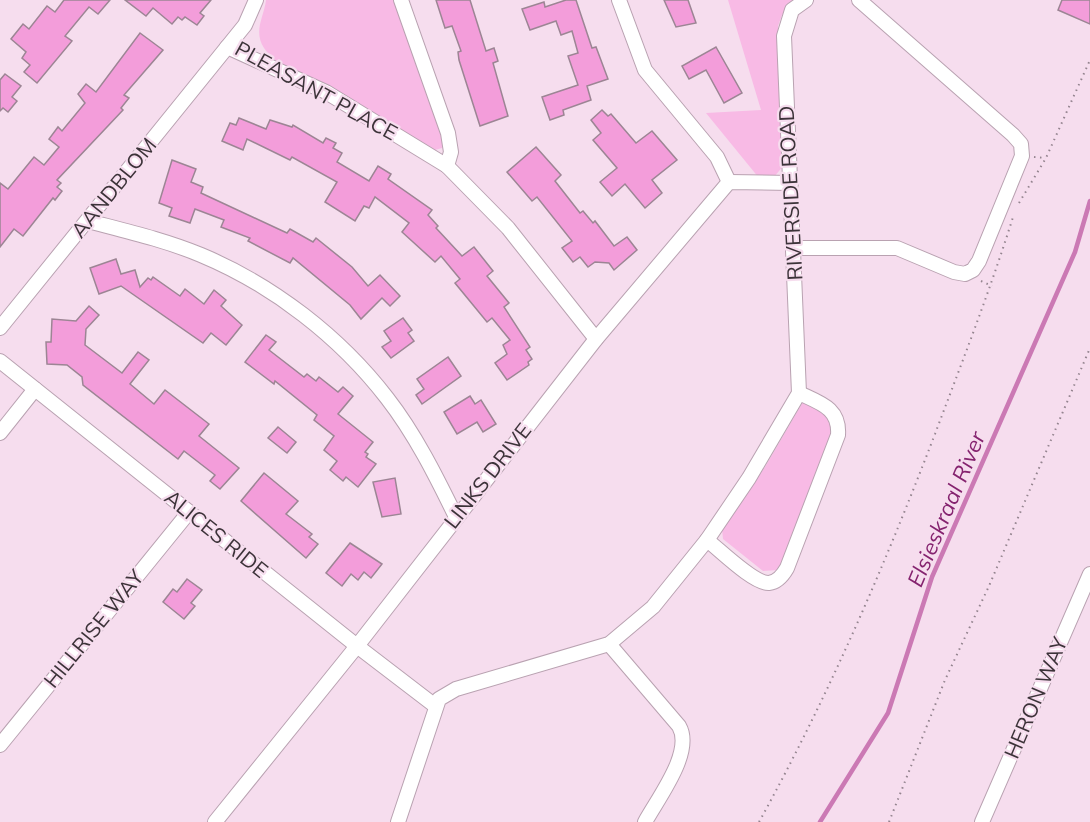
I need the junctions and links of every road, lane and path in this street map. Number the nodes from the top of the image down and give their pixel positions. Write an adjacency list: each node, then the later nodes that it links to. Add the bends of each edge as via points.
1 (256, 0): 6 (street, PLEASANT PLACE, via 245,25)
2 (401, 0): 8 (street, via 448,133 451,152)
3 (619, 0): 9 (street, via 645,70 717,158)
4 (805, 0): 10 (street, RIVERSIDE ROAD, via 792,10 784,36)
5 (859, 0): 12 (street, via 1013,135 1021,144 1022,156 979,261 965,274 897,248)
6 (227, 47): 8 (street, PLEASANT PLACE, via 326,92); 11 (street, AANDBLOM)
7 (1090, 60): 31 (path, via 1046,158 1017,208 992,286 885,564 825,694)
8 (447, 166): 14 (street, PLEASANT PLACE, via 508,228)
9 (729, 182): 10 (street); 14 (street, LINKS DRIVE)
10 (791, 183): 12 (street, RIVERSIDE ROAD)
11 (88, 220): 13 (street, AANDBLOM); 21 (street, via 202,255 245,277 319,327 388,399 437,478)
12 (795, 248): 18 (street, RIVERSIDE ROAD)
13 (0, 328)
14 (596, 339): 21 (street, LINKS DRIVE)
15 (1090, 348): 32 (path, via 945,680)
16 (0, 361): 17 (street, ALICES RIDE)
17 (35, 389): 19 (street); 20 (street, ALICES RIDE)
18 (799, 393): 22 (street); 22 (street, via 829,407 839,424 787,568 780,579 758,581)
19 (0, 433)
20 (189, 512): 25 (street, ALICES RIDE); 27 (street, HILLRISE WAY)
21 (456, 517): 25 (street, LINKS DRIVE)
22 (707, 540): 24 (street, via 652,607)
23 (1090, 574): 33 (street, HERON WAY)
24 (609, 644): 26 (street, via 456,689); 30 (street, via 679,726 684,741 680,758)
25 (357, 646): 26 (street, ALICES RIDE); 28 (street, LINKS DRIVE)
26 (434, 705): 29 (street)
27 (0, 746)
28 (215, 822)
29 (398, 822)
30 (645, 822)
31 (759, 822)
32 (889, 822)
33 (982, 822)

